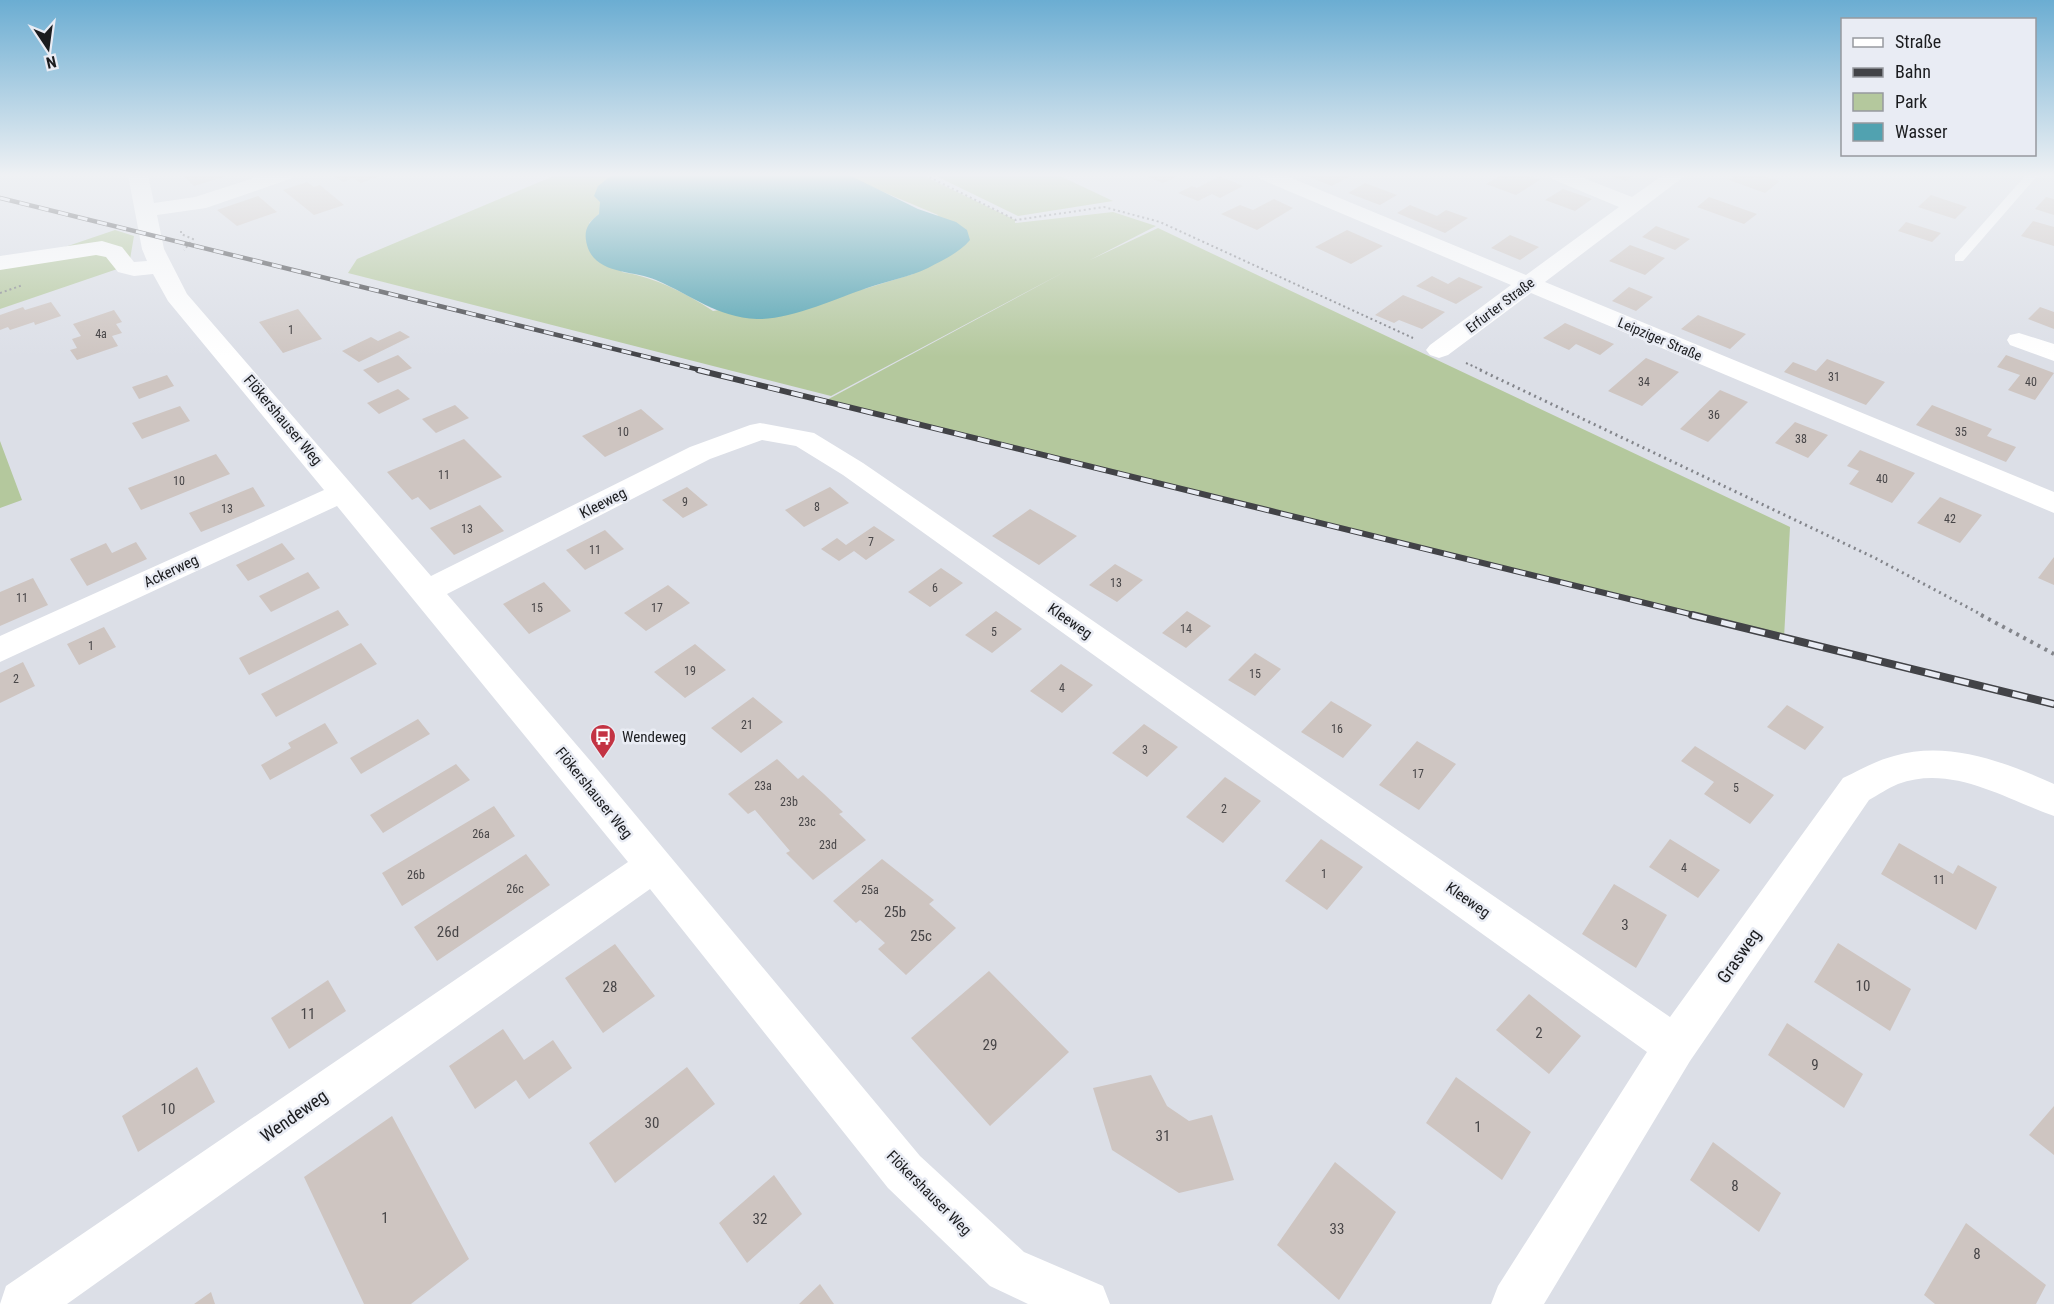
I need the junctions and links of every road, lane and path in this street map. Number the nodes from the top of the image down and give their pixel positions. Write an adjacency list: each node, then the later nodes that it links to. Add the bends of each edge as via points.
1 (150, 236): 2 (path, via 179,256 193,239); 8 (street, via 134,269 126,267 110,248); 13 (street, Flökershauser Weg, via 176,296)
2 (185, 236)
3 (1190, 236): 11 (path)
4 (1413, 236): 9 (street, Leipziger Straße)
5 (1591, 236): 9 (street, Erfurter Straße)
6 (1978, 236): 7 (lane)
7 (1959, 258)
8 (0, 263)
9 (1528, 284): 11 (street, Erfurter Straße); 14 (street, Leipziger Straße)
10 (2019, 340): 12 (street)
11 (1439, 350): 17 (path, via 1875,558)
12 (2054, 353)
13 (343, 492): 15 (street, Flökershauser Weg); 16 (street, Ackerweg)
14 (2054, 503)
15 (425, 592): 19 (street, Flökershauser Weg); 20 (street, Kleeweg, via 700,453 760,431 804,439 863,476)
16 (0, 650)
17 (2054, 654)
18 (2054, 801): 20 (street, Grasweg, via 2017,783 1944,764 1894,770 1856,789)
19 (653, 866): 21 (street, Wendeweg); 22 (street, Flökershauser Weg, via 904,1172 1007,1269)
20 (1675, 1046): 23 (street, Grasweg)
21 (24, 1304)
22 (1084, 1304)
23 (1516, 1304)

